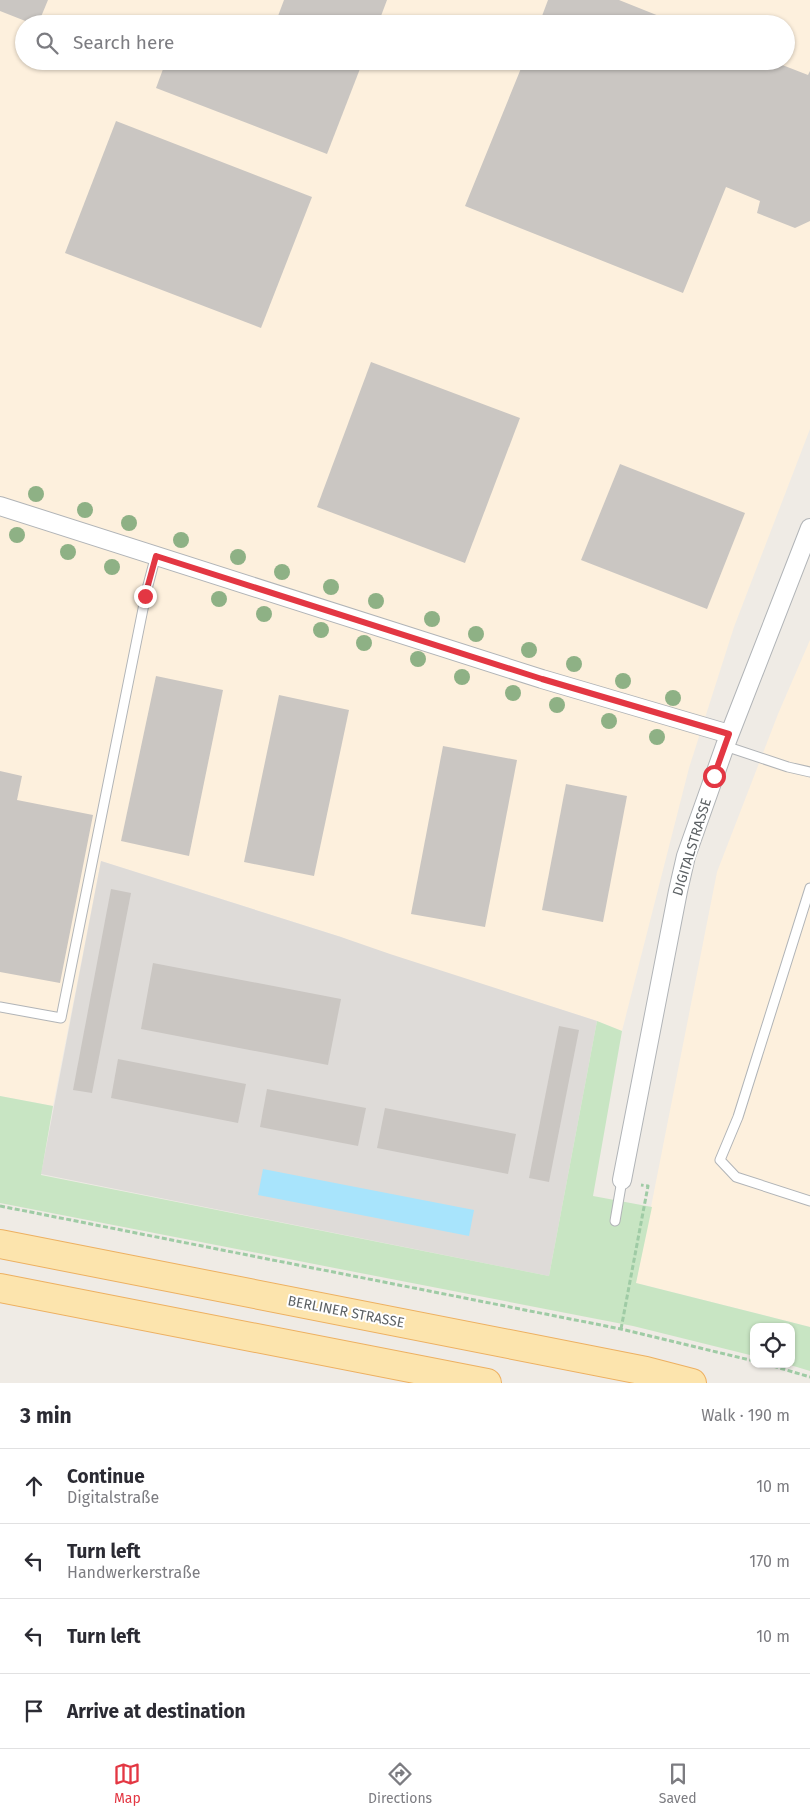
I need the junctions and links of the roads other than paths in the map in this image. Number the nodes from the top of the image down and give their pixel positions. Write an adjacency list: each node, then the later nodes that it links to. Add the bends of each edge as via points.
1 (0, 506): 3 (street)
2 (810, 528): 4 (street, DIGITALSTRASSE)
3 (156, 556): 4 (street); 7 (lane, via 146,589 61,1018)
4 (727, 740): 5 (lane, via 788,767); 8 (street, DIGITALSTRASSE, via 686,856)
5 (810, 772)
6 (810, 888): 9 (lane, via 738,1117 720,1160 736,1177)
7 (0, 1007)
8 (622, 1180): 10 (lane)
9 (810, 1201)
10 (616, 1221)
11 (0, 1244): 14 (main road, BERLINER STRASSE, via 636,1369)
12 (0, 1288): 13 (main road)
13 (487, 1383)
14 (692, 1383)

